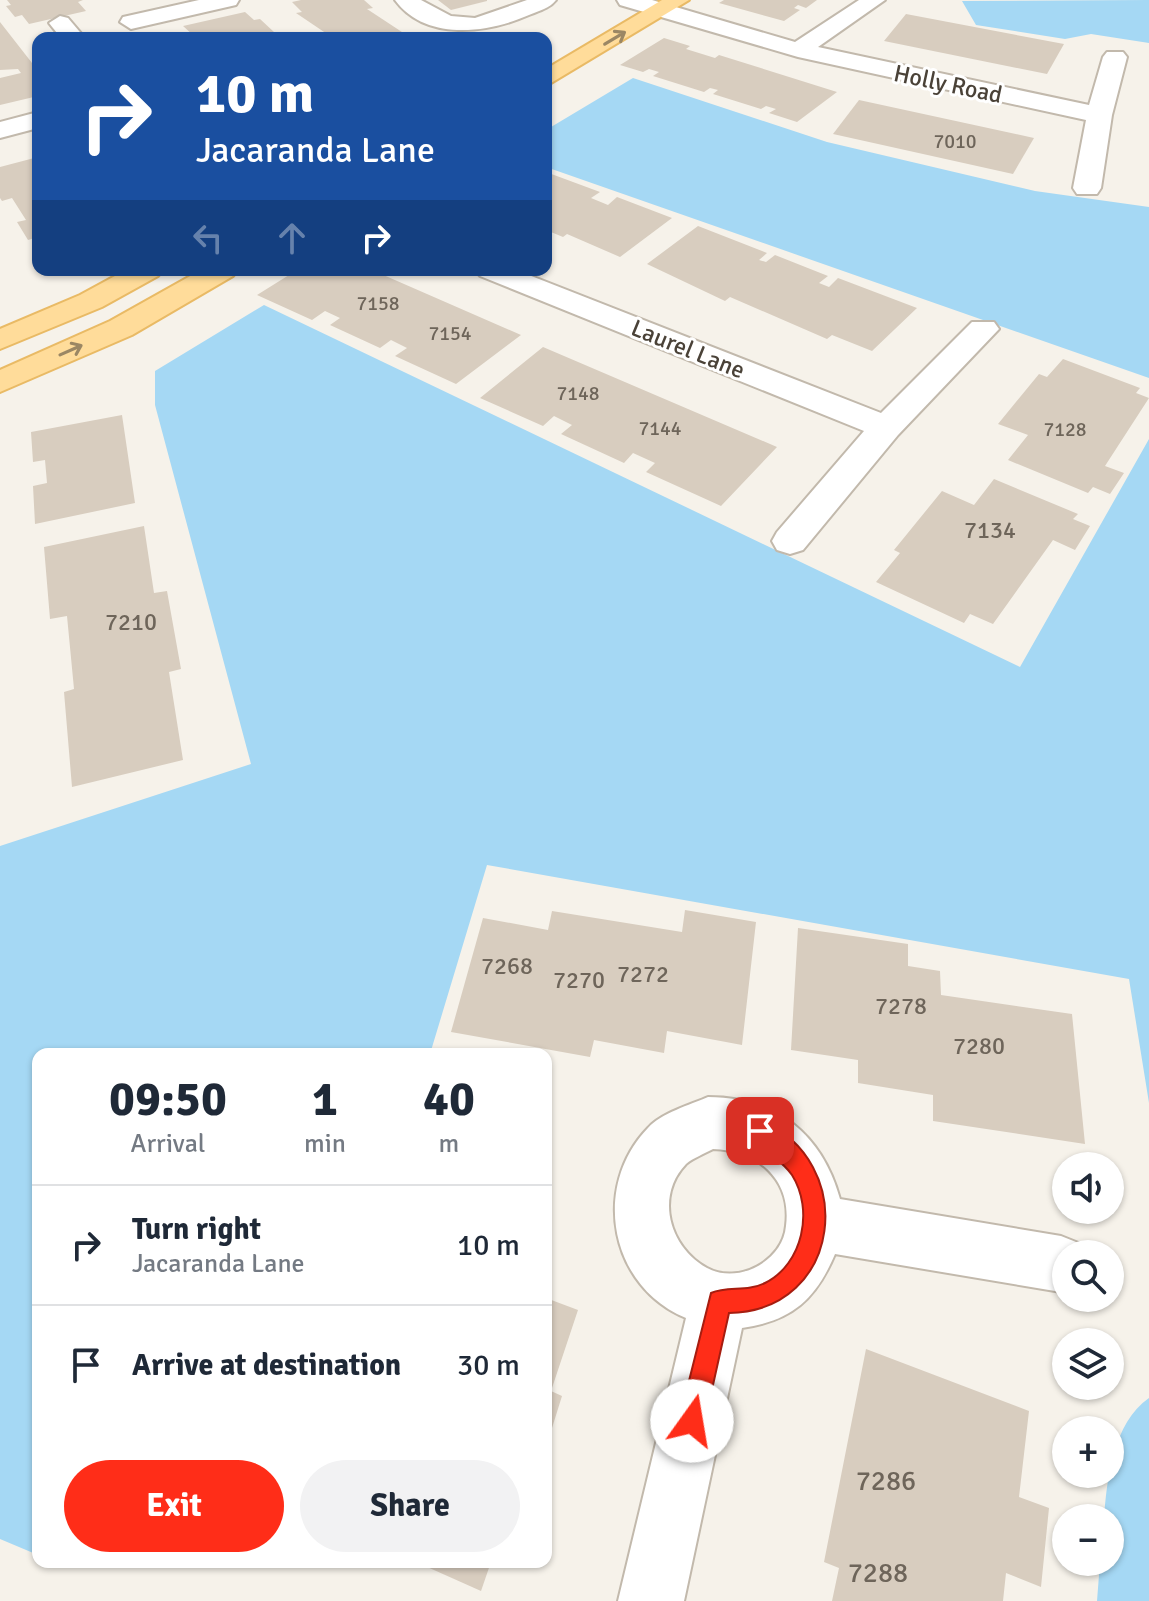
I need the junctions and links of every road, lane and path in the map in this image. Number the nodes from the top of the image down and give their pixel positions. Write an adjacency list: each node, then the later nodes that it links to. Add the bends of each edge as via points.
1 (112, 0): 8 (street)
2 (228, 0): 8 (street)
3 (406, 0): 4 (street, via 431,18 453,25 504,19)
4 (545, 0)
5 (874, 0): 9 (street)
6 (621, 3): 7 (street, Holly Road)
7 (670, 5): 9 (street, Holly Road); 11 (main road, one-way to 7)
8 (138, 30)
9 (798, 50): 12 (street, Holly Road)
10 (1115, 57): 12 (street)
11 (552, 75)
12 (1099, 115): 15 (street)
13 (32, 122): 14 (street)
14 (0, 130)
15 (1087, 188)
16 (137, 276): 20 (main road)
17 (212, 276): 21 (main road, one-way to 17, via 121,328)
18 (505, 276): 22 (street, Laurel Lane)
19 (983, 329): 22 (street)
20 (0, 340)
21 (0, 382)
22 (886, 427): 23 (street)
23 (790, 541)
24 (815, 1223): 25 (street); 26 (street, via 810,1249 796,1274 775,1291 748,1301); 26 (street, via 812,1194 801,1168 783,1146 760,1131 708,1123 683,1131 662,1146 647,1168 640,1223 650,1250 668,1274 692,1292)
25 (1052, 1262)
26 (719, 1302): 27 (street)
27 (651, 1601)

